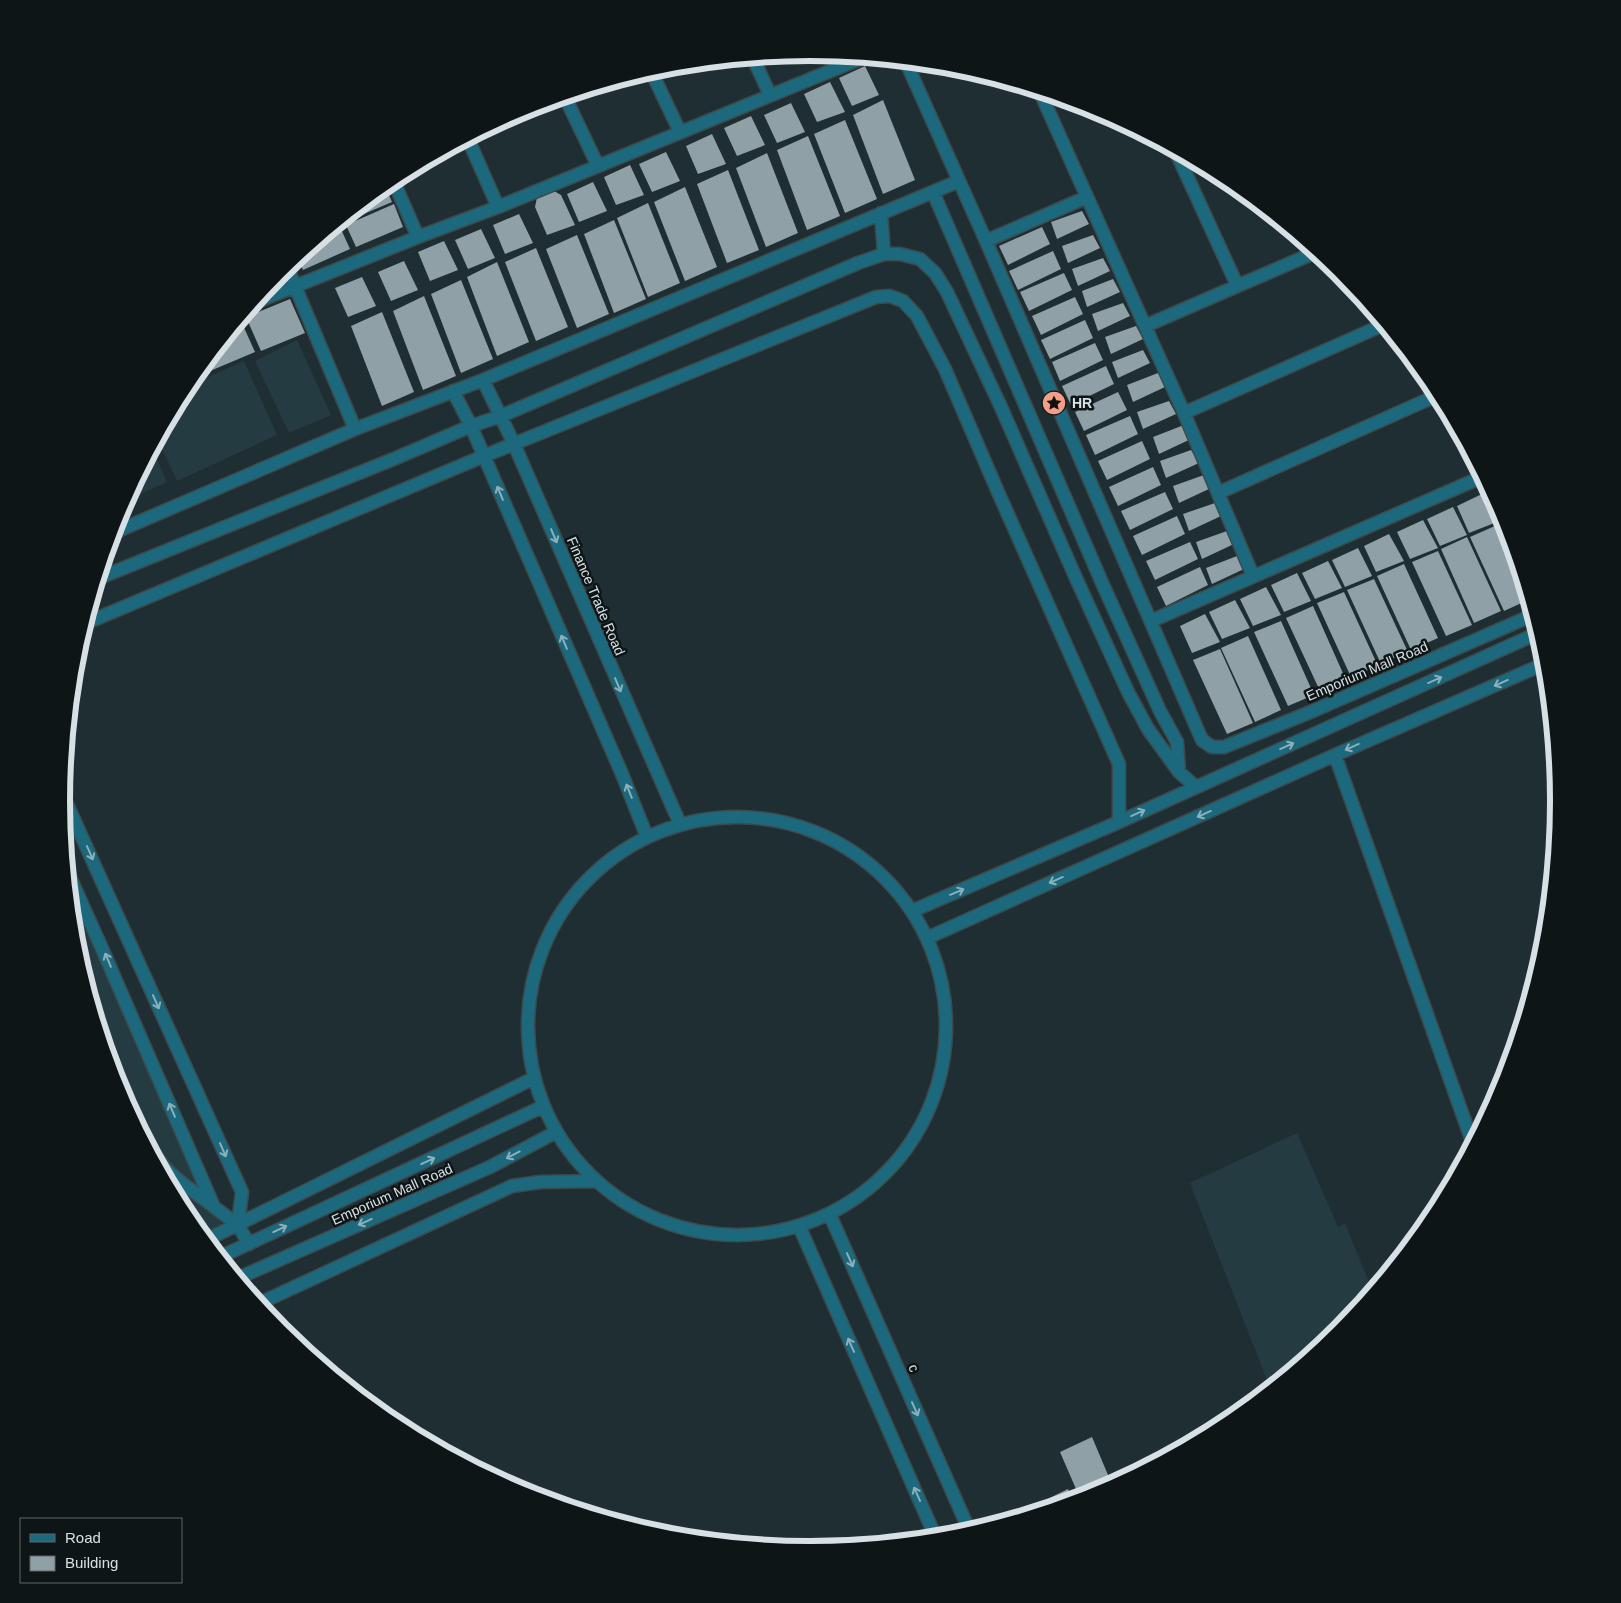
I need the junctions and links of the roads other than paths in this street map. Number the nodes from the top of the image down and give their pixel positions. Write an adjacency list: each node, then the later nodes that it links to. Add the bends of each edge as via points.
1 (850, 63): 5 (street)
2 (756, 64): 5 (street)
3 (909, 68): 12 (street)
4 (654, 78): 8 (street)
5 (770, 95): 8 (street)
6 (1043, 99): 15 (street)
7 (569, 103): 11 (street)
8 (680, 132): 11 (street)
9 (470, 144): 16 (street)
10 (1179, 159): 23 (street)
11 (598, 166): 16 (street)
12 (959, 181): 14 (street); 19 (street)
13 (396, 188): 18 (street)
14 (933, 192): 17 (street); 48 (street, via 1103,584 1177,742)
15 (1087, 197): 19 (street); 26 (street)
16 (498, 207): 18 (street)
17 (881, 213): 20 (street); 28 (street)
18 (418, 237): 24 (street)
19 (986, 241): 44 (street)
20 (884, 254): 32 (street); 48 (street, via 920,259 935,272 947,292 1128,692 1148,729)
21 (1309, 255): 23 (street)
22 (290, 275): 24 (street)
23 (1237, 285): 26 (street)
24 (295, 286): 25 (street); 34 (street)
25 (270, 296)
26 (1145, 326): 31 (street)
27 (1379, 327): 31 (street)
28 (484, 380): 29 (street); 32 (street, Finance Trade Road)
29 (453, 391): 33 (street); 34 (street)
30 (1431, 398): 38 (street)
31 (1184, 413): 38 (street)
32 (500, 416): 33 (street); 35 (street, Finance Trade Road)
33 (471, 426): 36 (street); 40 (street)
34 (355, 430): 39 (street)
35 (514, 444): 36 (street); 51 (street, via 876,297 890,296 903,301 917,316 945,369 1119,764); 52 (street, Finance Trade Road, one-way to 52)
36 (484, 456): 43 (street); 53 (street, one-way to 36)
37 (1476, 479): 41 (street)
38 (1218, 493): 41 (street)
39 (123, 529)
40 (106, 575)
41 (1253, 576): 44 (street)
42 (1528, 617): 44 (street, Emporium Mall Road, via 1224,747 1212,747 1202,740)
43 (93, 620)
44 (1151, 620)
45 (1532, 636): 49 (street, one-way to 45)
46 (1538, 666): 47 (street, one-way to 47)
47 (1335, 755): 56 (street, one-way to 56); 60 (street)
48 (1179, 772): 49 (street)
49 (1196, 787): 51 (street, one-way to 49)
50 (70, 812): 65 (street, one-way to 65, via 242,1192)
51 (1119, 822): 55 (street, one-way to 51)
52 (680, 824): 53 (street); 55 (street, via 732,816 785,822 826,837 878,870)
53 (646, 837): 57 (street, via 606,862 573,896 548,937 532,982 528,1030)
54 (76, 891): 63 (street, one-way to 54)
55 (912, 911): 56 (street)
56 (927, 938): 64 (street, via 944,989 946,1025 946,1044 935,1096 911,1145 875,1185)
57 (534, 1078): 58 (street); 65 (street)
58 (544, 1106): 59 (street); 68 (street, one-way to 58)
59 (556, 1132): 62 (street); 70 (street, Emporium Mall Road, one-way to 70, via 490,1168)
60 (1470, 1137)
61 (169, 1172): 63 (street)
62 (595, 1181): 66 (street, via 640,1213 691,1232 746,1237); 71 (street, via 512,1186)
63 (214, 1207): 65 (street)
64 (830, 1215): 66 (street); 72 (street, c, one-way to 72)
65 (238, 1225): 67 (street); 68 (street)
66 (800, 1228): 73 (street, one-way to 66)
67 (212, 1237)
68 (249, 1244): 69 (street)
69 (225, 1255)
70 (243, 1276)
71 (264, 1301)
72 (967, 1525)
73 (933, 1531)

